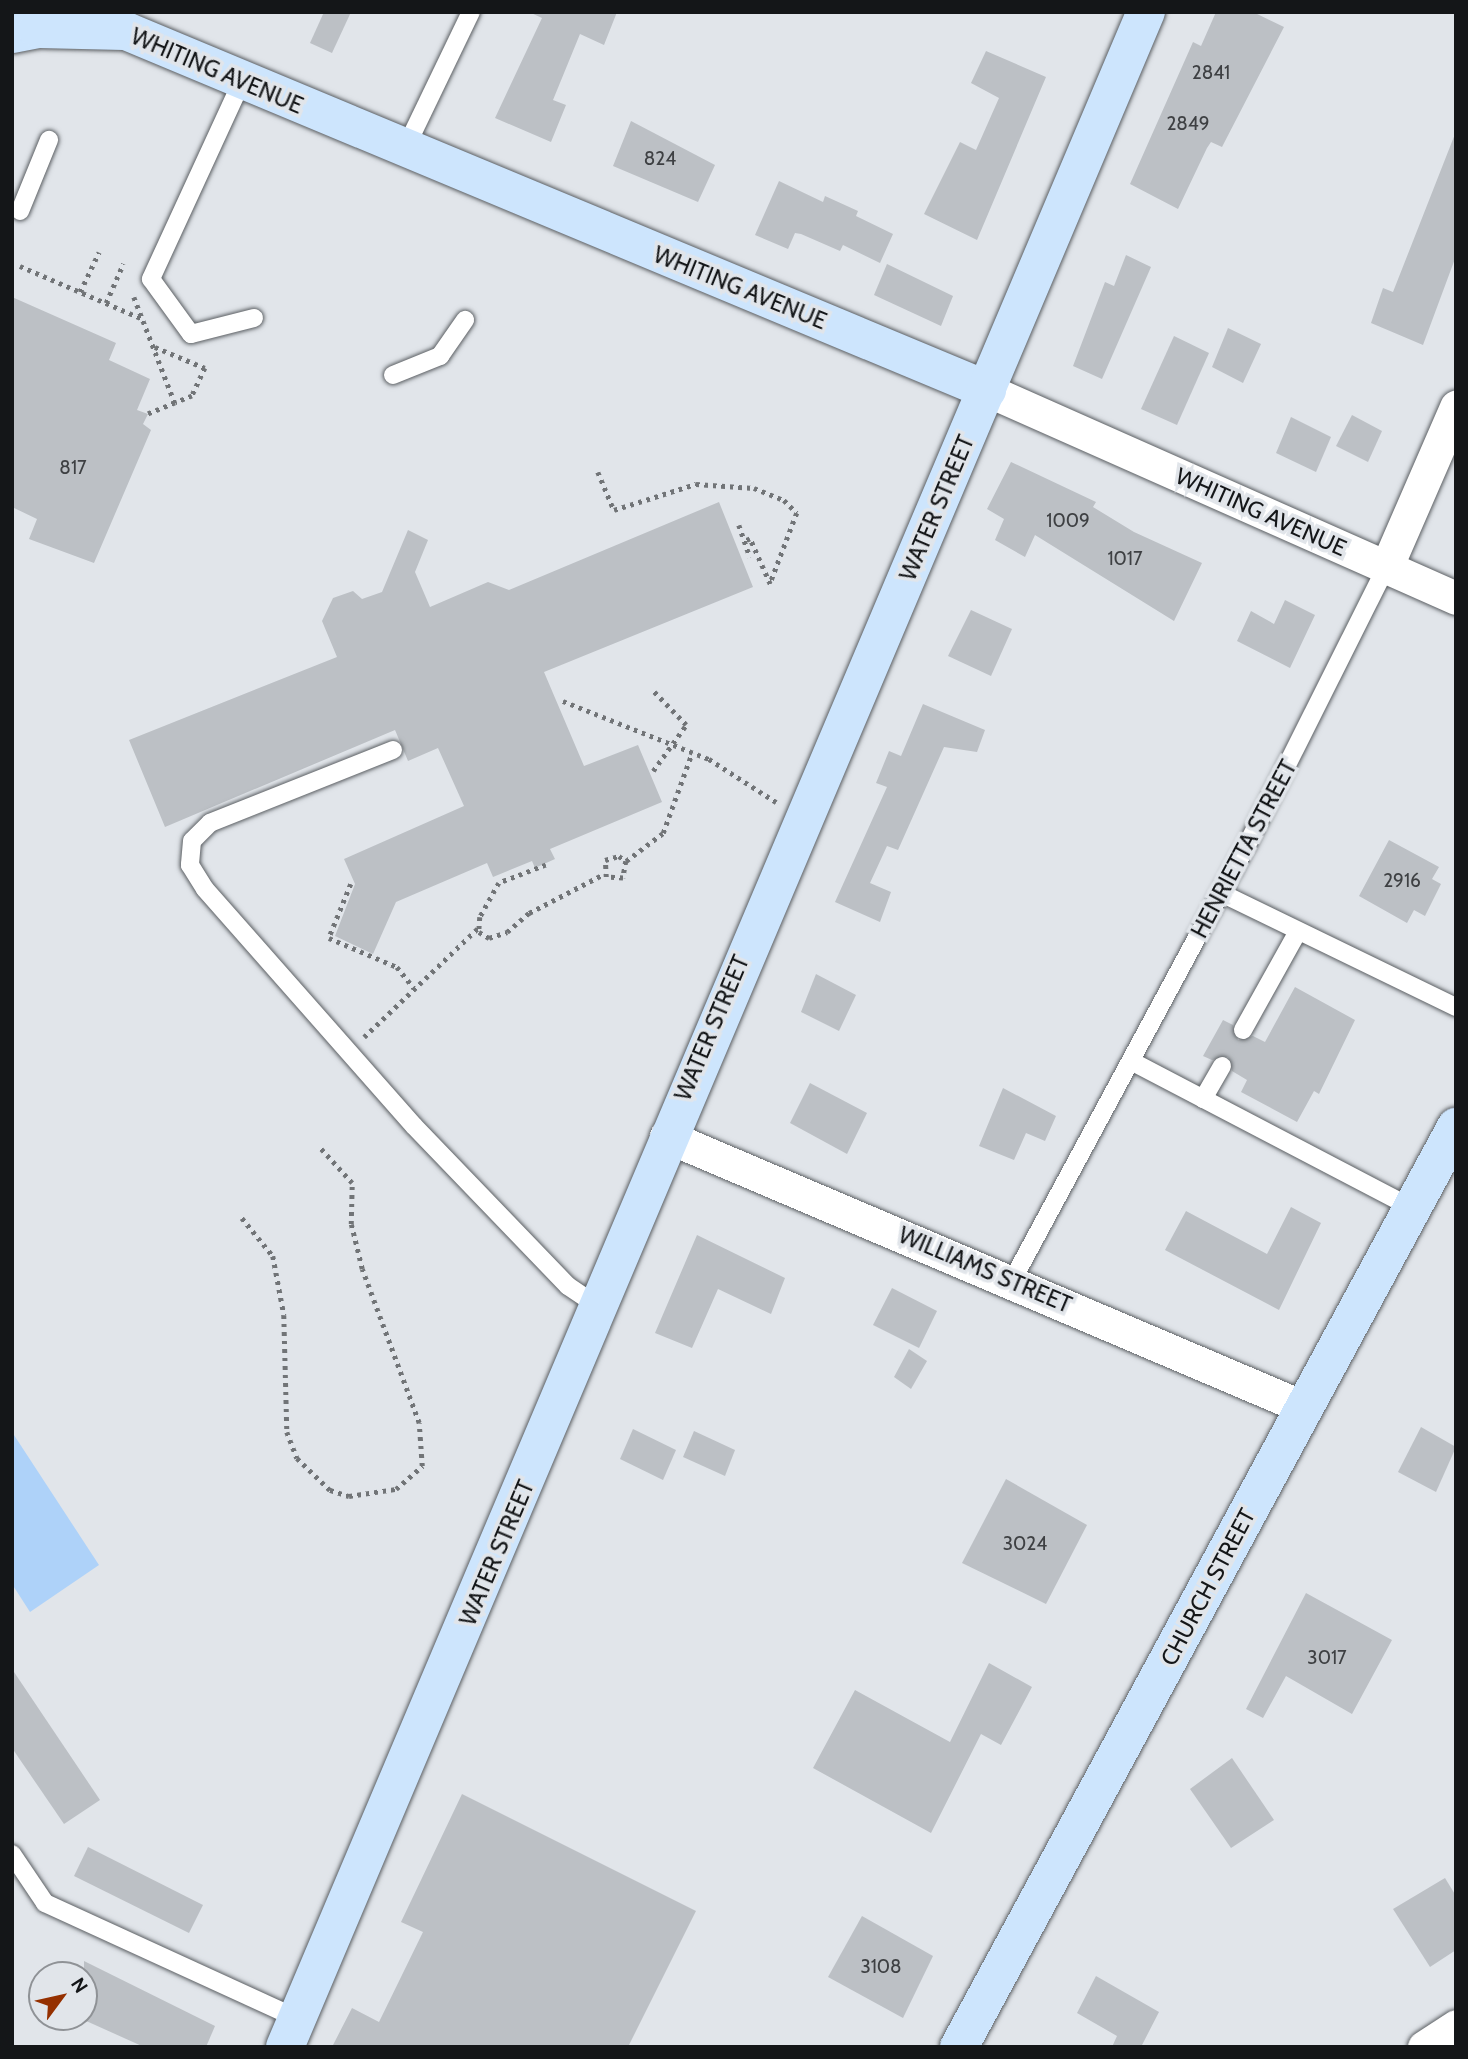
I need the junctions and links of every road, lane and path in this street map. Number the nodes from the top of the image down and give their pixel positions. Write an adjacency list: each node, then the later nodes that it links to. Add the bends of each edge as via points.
1 (471, 12): 6 (lane)
2 (1146, 12): 19 (street, WATER STREET)
3 (12, 34): 4 (street, WHITING AVENUE, via 37,29 126,31)
4 (242, 81): 6 (street, WHITING AVENUE); 15 (lane, via 151,279 191,334)
5 (49, 140): 7 (lane)
6 (405, 149): 19 (street, WHITING AVENUE)
7 (20, 211)
8 (99, 252): 11 (path)
9 (123, 264): 13 (path)
10 (20, 266): 11 (path)
11 (80, 292): 13 (path)
12 (133, 293): 14 (path)
13 (106, 303): 14 (path)
14 (142, 318): 17 (path)
15 (254, 318)
16 (465, 320): 18 (lane, via 440,356)
17 (153, 346): 20 (path); 20 (path, via 205,368 192,396)
18 (393, 375)
19 (987, 390): 27 (street, WHITING AVENUE); 51 (street, WATER STREET)
20 (175, 403): 22 (path)
21 (1456, 407): 27 (street, HENRIETTA STREET)
22 (148, 414)
23 (598, 472): 25 (path, via 614,510 696,484 754,488 783,500 797,513 769,584 750,539)
24 (739, 525): 25 (path)
25 (746, 541): 26 (path)
26 (750, 557)
27 (1386, 568): 28 (street, WHITING AVENUE); 40 (lane, HENRIETTA STREET)
28 (1456, 598)
29 (654, 692): 31 (path, via 686,725)
30 (563, 701): 31 (path)
31 (672, 745): 33 (path); 34 (path)
32 (393, 750): 46 (lane, via 211,823 198,833 188,853 205,890)
33 (692, 753): 35 (path, via 738,775); 36 (path, via 670,822)
34 (653, 771)
35 (777, 803)
36 (626, 861): 38 (path, via 610,857); 38 (path, via 623,878 613,881)
37 (546, 865): 41 (path, via 499,883)
38 (604, 874): 41 (path, via 529,913 507,932 489,937)
39 (351, 884): 43 (path, via 329,937 397,967)
40 (1221, 894): 42 (lane); 47 (lane, HENRIETTA STREET)
41 (478, 929): 43 (path)
42 (1298, 931): 44 (lane); 45 (lane)
43 (414, 988): 46 (path)
44 (1456, 1007)
45 (1242, 1030)
46 (349, 1052): 56 (lane, via 568,1286)
47 (1131, 1061): 49 (lane); 55 (lane, HENRIETTA STREET)
48 (1222, 1066): 49 (lane)
49 (1203, 1099): 53 (lane)
50 (1456, 1127): 53 (street, CHURCH STREET)
51 (666, 1136): 55 (street, WILLIAMS STREET); 56 (street, WATER STREET)
52 (320, 1148): 54 (path, via 352,1183 351,1224 362,1269 424,1447 422,1466 396,1489 371,1496 340,1493 312,1475 297,1458 287,1432 284,1315 273,1256)
53 (1412, 1209): 57 (street, CHURCH STREET)
54 (242, 1219)
55 (1012, 1281): 57 (street, WILLIAMS STREET)
56 (598, 1306): 60 (street, WATER STREET)
57 (1303, 1407): 61 (street, CHURCH STREET)
58 (12, 1854): 60 (lane, via 45,1903)
59 (1456, 2026): 62 (street)
60 (292, 2033)
61 (960, 2047)
62 (1424, 2047)

